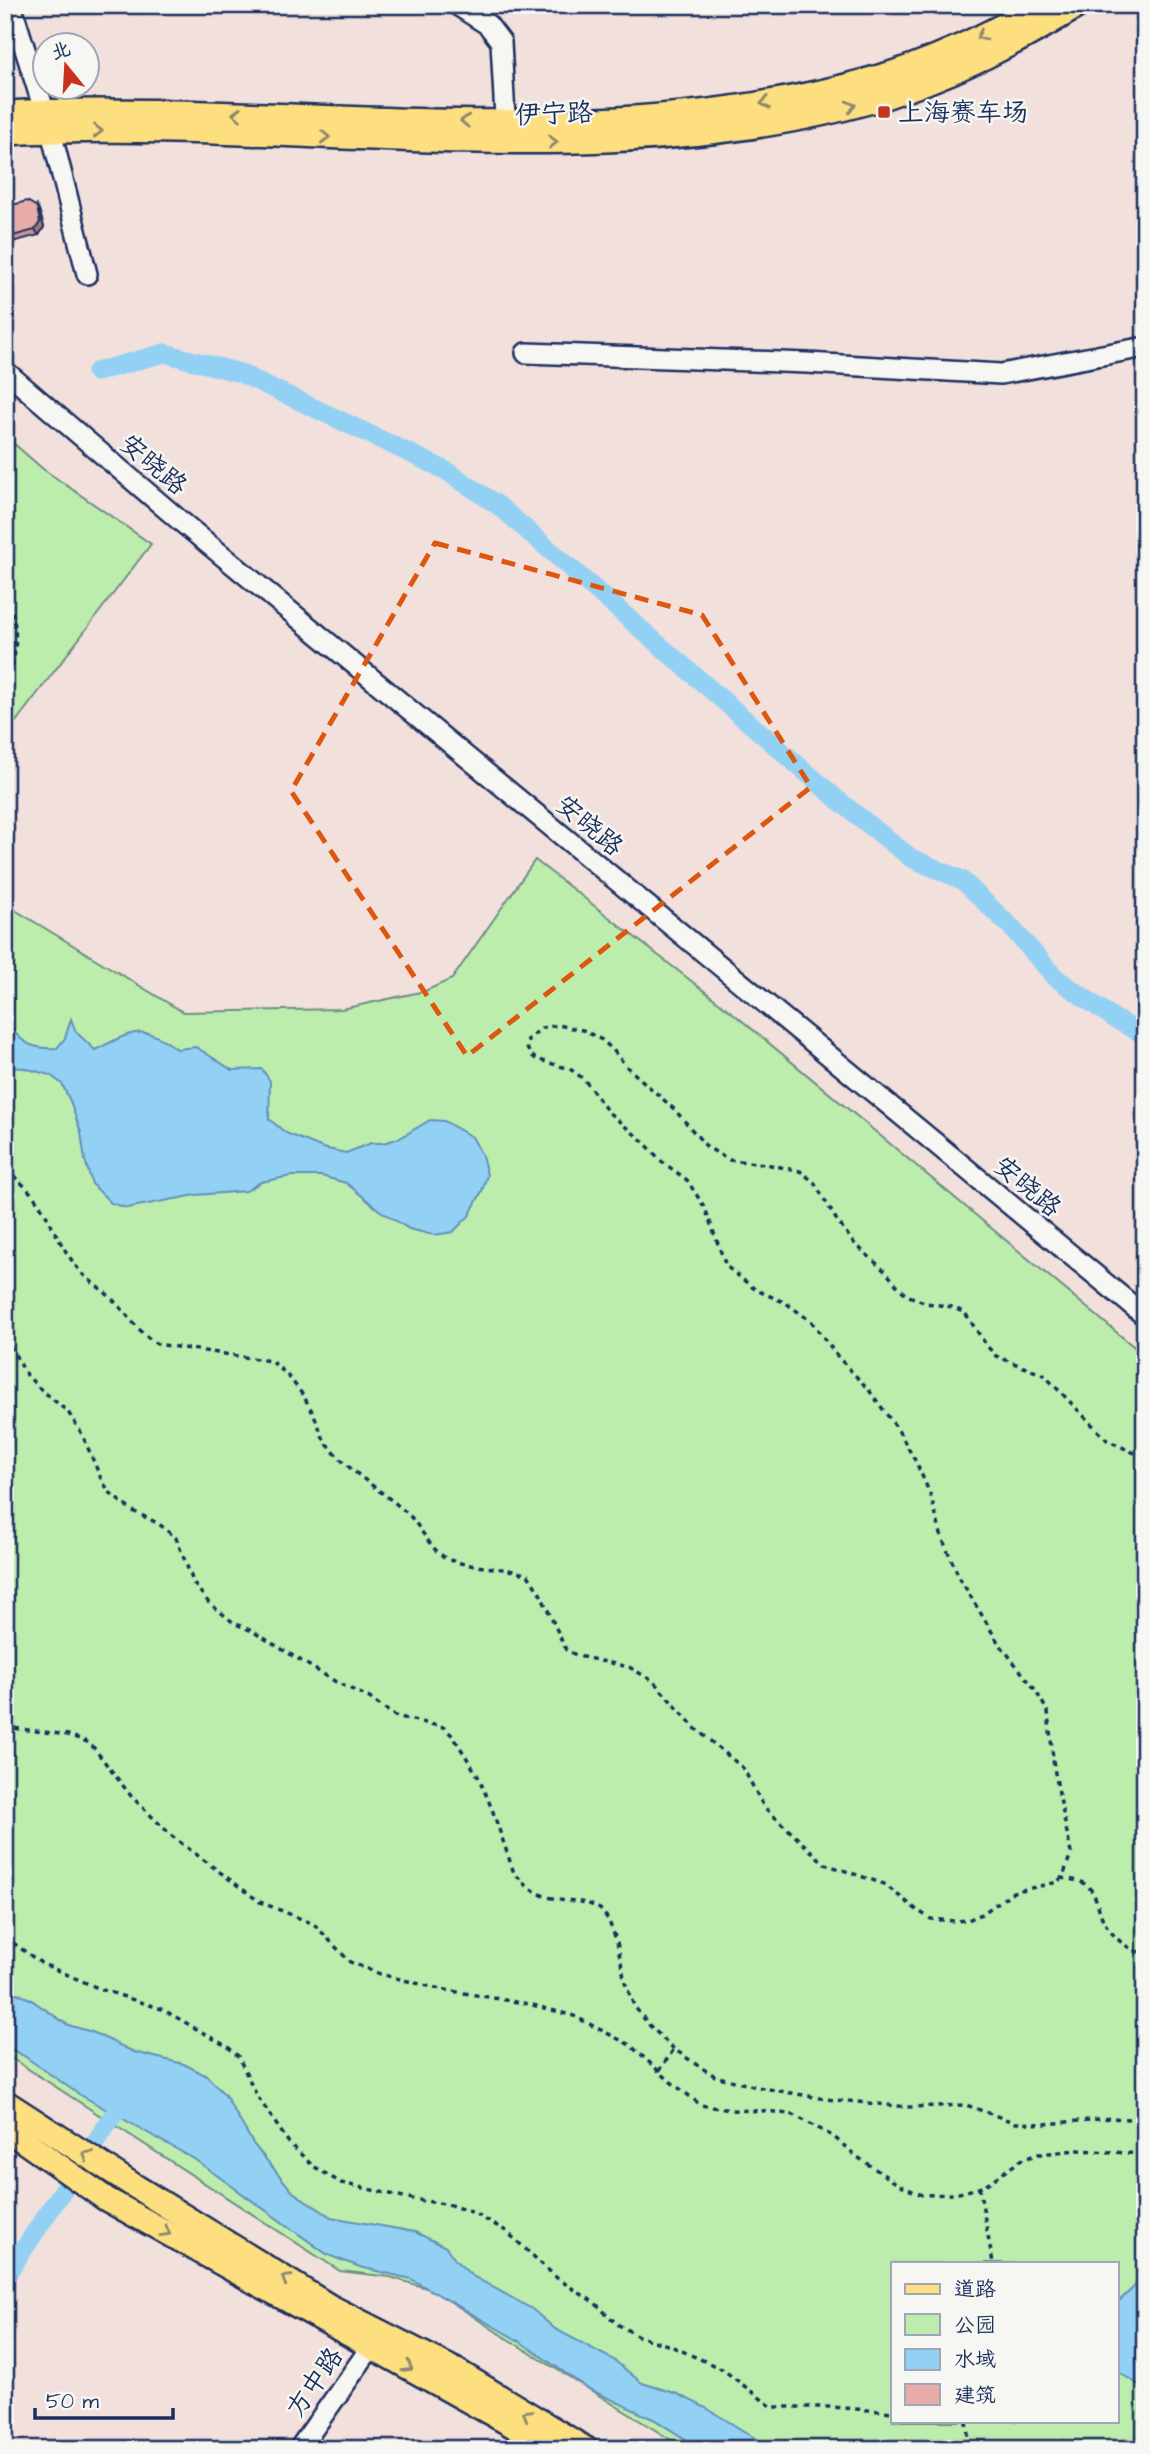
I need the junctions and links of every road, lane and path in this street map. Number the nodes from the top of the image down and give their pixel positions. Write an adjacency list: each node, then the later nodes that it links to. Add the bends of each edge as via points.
1 (11, 5): 7 (street)
2 (457, 5): 8 (street, via 488,25 501,42)
3 (1042, 5): 5 (main road, 伊宁路)
4 (1079, 5): 5 (main road, 伊宁路)
5 (1014, 21): 8 (main road, 伊宁路, via 956,49 873,79 765,103)
6 (5, 113): 7 (main road, 伊宁路)
7 (48, 121): 8 (main road, 伊宁路); 9 (main road, 伊宁路); 10 (street)
8 (506, 132)
9 (5, 133)
10 (87, 274)
11 (1145, 347): 12 (street, via 1001,374)
12 (526, 353)
13 (5, 371): 17 (street, 安晓路)
14 (5, 593): 15 (path, via 15,651)
15 (5, 682)
16 (5, 1170): 21 (path, via 37,1199 79,1271 115,1302 142,1335 157,1344 271,1361 282,1369 330,1447 410,1515 438,1553 459,1563 528,1575 566,1650 578,1657 629,1667 653,1681 696,1729 743,1768 764,1807 825,1864 884,1884 931,1919 954,1921 982,1914 1013,1892)
17 (1145, 1316)
18 (5, 1336): 24 (path, via 26,1374 68,1412 112,1495 176,1538 194,1584 209,1603 234,1623 395,1716 443,1727 453,1736 478,1776 514,1873 546,1897 600,1909 617,1942 634,2007)
19 (1145, 1458): 21 (path, via 1107,1440 1044,1375 996,1356 965,1313 926,1303 899,1288 854,1243 814,1182 800,1171 729,1160 717,1153 613,1050 583,1030 558,1025 542,1028 528,1039 530,1054 584,1079 608,1112 687,1180 705,1208 726,1266 756,1290 786,1303 812,1322 898,1430 930,1494 942,1538 960,1577 998,1642 1048,1712 1071,1853)
20 (5, 1727): 25 (path, via 68,1735 90,1743 131,1796 173,1837 260,1902 314,1924 350,1962 440,1989 574,2016 630,2045)
21 (1061, 1878): 23 (path, via 1084,1883 1114,1935)
22 (5, 1937): 34 (path, via 41,1963 162,2009 228,2047 238,2056 264,2108 289,2143 313,2166 341,2183 474,2213 506,2231 617,2324 722,2370 772,2407)
23 (1145, 1954)
24 (674, 2049): 25 (path); 27 (path, via 715,2076 826,2099 909,2107 965,2105 1016,2123)
25 (659, 2071): 31 (path, via 701,2105 794,2115 814,2124 899,2185 922,2195)
26 (5, 2102): 29 (main road)
27 (1145, 2120)
28 (5, 2128): 29 (main road)
29 (48, 2143): 33 (main road, one-way to 33, via 106,2199); 38 (main road, one-way to 29, via 457,2371 329,2306 121,2177)
30 (1145, 2154): 31 (path, via 1078,2150 1039,2154 1023,2159)
31 (979, 2188): 32 (path)
32 (993, 2262)
33 (371, 2347): 36 (street, 方中路); 37 (main road, one-way to 37)
34 (891, 2412)
35 (966, 2422): 39 (path)
36 (299, 2449)
37 (555, 2449)
38 (586, 2449)
39 (970, 2449)

